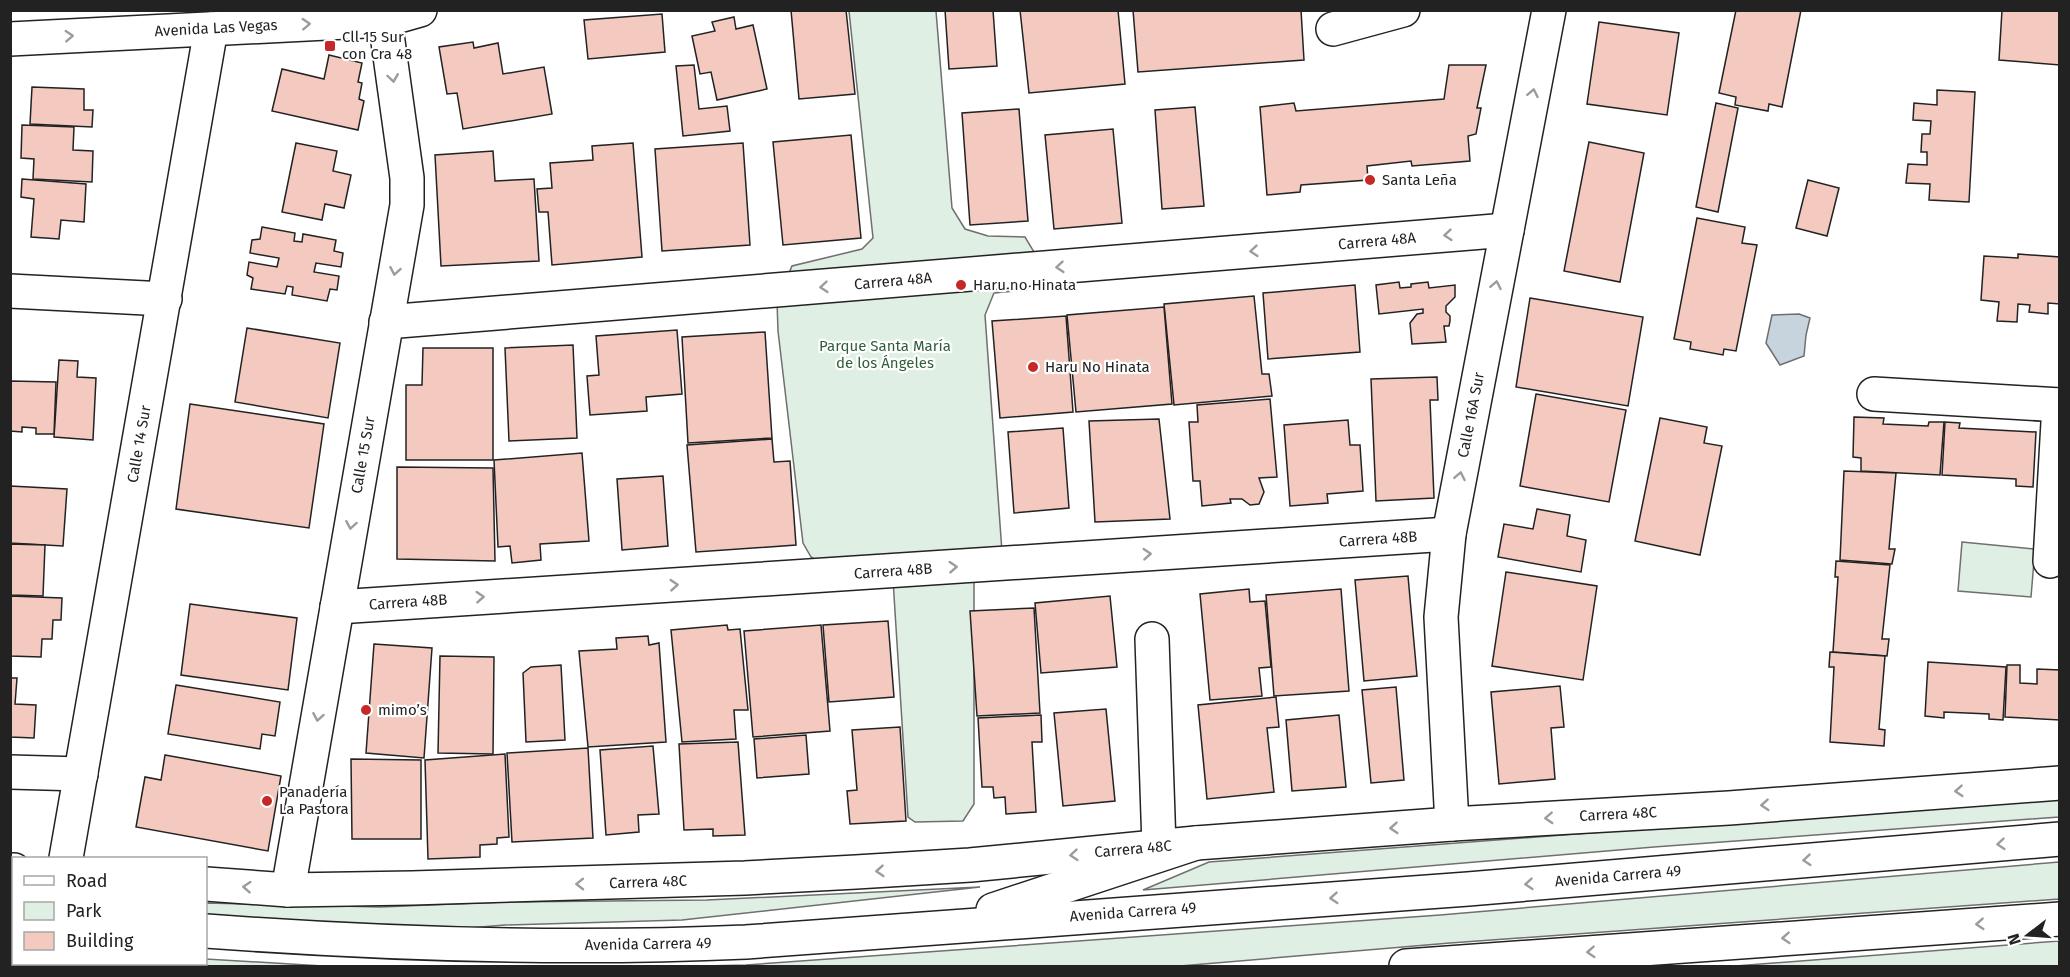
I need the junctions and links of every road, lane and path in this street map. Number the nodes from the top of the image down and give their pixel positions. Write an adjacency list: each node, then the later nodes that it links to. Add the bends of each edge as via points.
1 (420, 10): 4 (main road, Avenida Las Vegas)
2 (1403, 10): 6 (main road)
3 (1549, 10): 8 (main road, Calle 16A Sur, one-way to 3)
4 (385, 20): 5 (main road, Avenida Las Vegas, one-way to 4); 11 (main road, Calle 15 Sur, one-way to 11, via 406,178 406,205)
5 (211, 29): 7 (main road, Avenida Las Vegas, one-way to 5); 10 (main road, Calle 14 Sur)
6 (1333, 29)
7 (10, 39)
8 (1507, 230): 11 (main road, Carrera 48A, one-way to 11); 14 (main road, Calle 16A Sur, one-way to 8)
9 (10, 291): 10 (main road)
10 (165, 299): 19 (main road, Calle 14 Sur)
11 (386, 322): 16 (main road, Calle 15 Sur, one-way to 16)
12 (1874, 394): 13 (main road)
13 (2059, 405): 15 (main road)
14 (1449, 534): 16 (main road, Carrera 48B, one-way to 14); 21 (main road, Calle 16A Sur, via 1442,617)
15 (2050, 561)
16 (337, 607): 27 (main road, Calle 15 Sur, one-way to 27)
17 (1152, 639): 24 (main road)
18 (10, 772): 19 (main road)
19 (81, 774): 25 (main road, Calle 14 Sur)
20 (2060, 783): 21 (main road, Carrera 48C, one-way to 21)
21 (1452, 824): 23 (main road, Carrera 48C, one-way to 23)
22 (2060, 839): 29 (main road, Avenida Carrera 49, one-way to 29, via 1479,888)
23 (1196, 843): 24 (main road, Carrera 48C); 29 (main road)
24 (1159, 846): 27 (main road, Carrera 48C, one-way to 27, via 969,865 745,878)
25 (66, 857)
26 (207, 884): 27 (main road, Carrera 48C, one-way to 26)
27 (288, 890)
28 (2060, 919): 31 (main road, one-way to 31)
29 (942, 927): 30 (main road, Avenida Carrera 49, via 656,946)
30 (207, 932)
31 (1406, 966)

